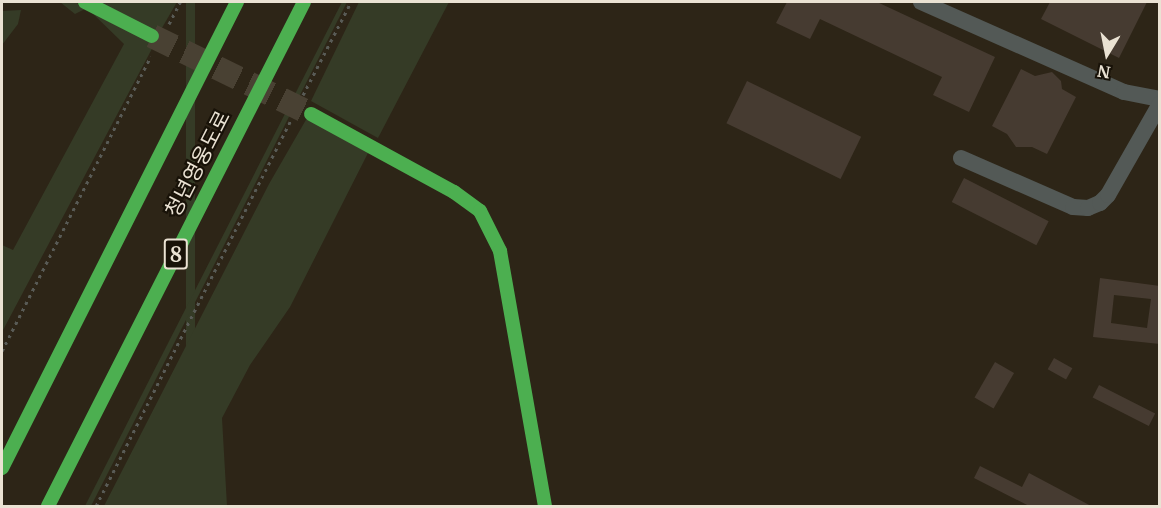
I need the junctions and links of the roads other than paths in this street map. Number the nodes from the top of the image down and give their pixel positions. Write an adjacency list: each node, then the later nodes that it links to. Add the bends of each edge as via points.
1 (85, 2): 5 (main road)
2 (237, 2): 10 (main road, 청년영웅도로)
3 (304, 2): 11 (main road, 청년영웅도로 / 8)
4 (921, 2): 6 (street, via 1124,92)
5 (152, 36)
6 (1160, 99)
7 (1160, 104): 9 (street, via 1108,195 1088,208 1073,207)
8 (312, 114): 12 (main road, via 454,192 480,211 500,251)
9 (961, 158)
10 (2, 468)
11 (48, 507)
12 (545, 507)

